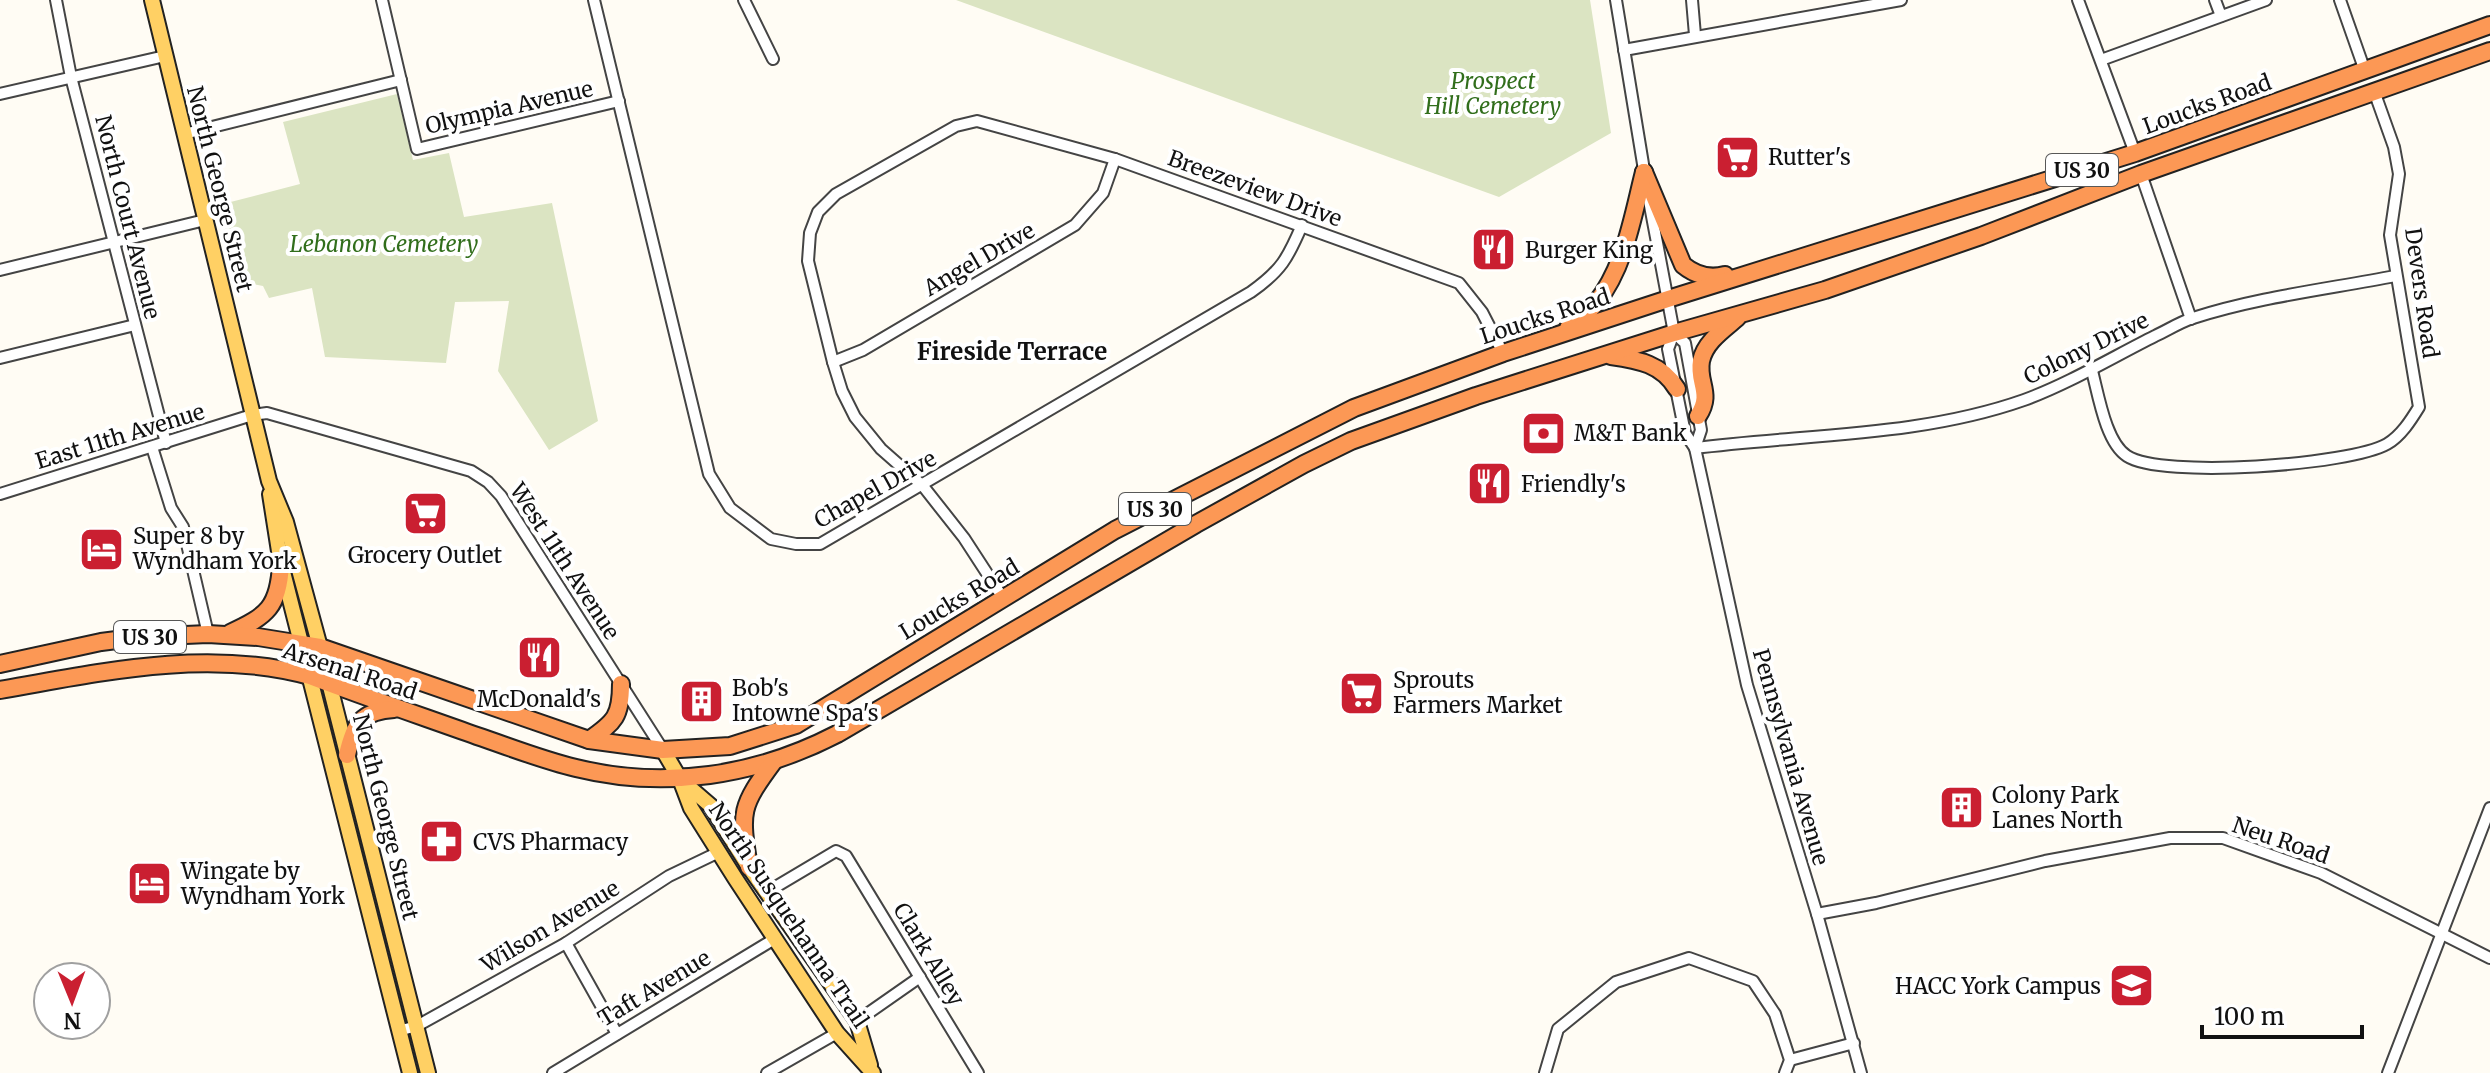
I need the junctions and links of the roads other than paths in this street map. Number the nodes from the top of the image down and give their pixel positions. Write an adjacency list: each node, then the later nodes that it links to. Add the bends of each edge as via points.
1 (56, 0): 24 (street, North Court Avenue)
2 (152, 0): 20 (main road, North George Street)
3 (382, 0): 25 (street, Olympia Avenue)
4 (594, 0): 28 (street, Chapel Drive)
5 (744, 0): 21 (street)
6 (1616, 0): 18 (street, Pennsylvania Avenue)
7 (1692, 0): 17 (street)
8 (1820, 0): 14 (street)
9 (1901, 0): 14 (street)
10 (2078, 0): 22 (street)
11 (2215, 0): 15 (street)
12 (2266, 0): 15 (street)
13 (2340, 0): 23 (street)
14 (1821, 14): 17 (street)
15 (2221, 16): 22 (street)
16 (2490, 25): 23 (highway, Loucks Road / US 30)
17 (1695, 35): 18 (street)
18 (1624, 50): 32 (street, Pennsylvania Avenue)
19 (2490, 51): 26 (highway, Loucks Road / US 30)
20 (165, 56): 24 (street); 29 (main road, North George Street)
21 (773, 59)
22 (2101, 60): 30 (street)
23 (2365, 71): 30 (highway, Loucks Road / US 30)
24 (71, 77): 27 (street); 36 (street, North Court Avenue)
25 (401, 80): 28 (street, Olympia Avenue, via 417,149); 29 (street)
26 (2374, 91): 33 (highway, Loucks Road / US 30); 39 (street, Devers Road, via 2399,174 2390,235)
27 (0, 94)
28 (619, 101): 58 (street, Chapel Drive, via 709,474 730,508 771,539 820,544)
29 (184, 134): 34 (main road, North George Street)
30 (2135, 153): 37 (highway, Loucks Road / US 30)
31 (1115, 159): 35 (street, Breezeview Drive); 49 (street, Angel Drive, via 1103,193 1075,225 863,350); 49 (street, Breezeview Drive, via 977,121 956,126 836,194 818,212 808,261)
32 (1644, 172): 37 (highway, via 1683,265 1690,270 1713,278); 40 (street, Pennsylvania Avenue); 45 (highway, via 1610,281 1595,304)
33 (2141, 174): 41 (highway, Loucks Road / US 30, via 1929,254); 42 (street)
34 (205, 220): 36 (street); 52 (main road, North George Street)
35 (1302, 225): 46 (street, Breezeview Drive, via 1459,283 1482,312); 58 (street, Chapel Drive, via 1273,277)
36 (114, 242): 38 (street); 43 (street, North Court Avenue)
37 (1776, 266): 40 (highway, Loucks Road / US 30)
38 (0, 270)
39 (2395, 276): 42 (street, Colony Drive); 50 (street, Devers Road, via 2419,407 2388,443 2363,453 2272,466 2158,466 2135,461 2110,435)
40 (1668, 299): 44 (street, Pennsylvania Avenue); 45 (highway, Loucks Road / US 30)
41 (1742, 315): 44 (highway, Loucks Road / US 30); 53 (highway, via 1711,341 1701,362 1705,405)
42 (2191, 319): 50 (street, Colony Drive)
43 (135, 325): 48 (street); 54 (street, North Court Avenue)
44 (1674, 333): 47 (highway, Loucks Road / US 30); 51 (street, Pennsylvania Avenue, via 1668,349); 53 (street, Pennsylvania Avenue, via 1685,343)
45 (1560, 334): 46 (highway, Loucks Road / US 30)
46 (1503, 353): 61 (highway, Loucks Road / US 30, via 1354,408 1115,530)
47 (1606, 355): 51 (highway, via 1653,365 1668,374); 75 (highway, Loucks Road / US 30, via 1351,441 1196,524 837,734)
48 (0, 358)
49 (833, 362): 58 (street, via 855,417)
50 (2091, 367): 56 (street, Colony Drive, via 2024,400 1925,424)
51 (1677, 389): 56 (street, Pennsylvania Avenue, via 1685,433)
52 (252, 415): 54 (street, East 11th Avenue); 57 (main road, North George Street); 69 (street, West 11th Avenue, via 267,413 471,471 488,482)
53 (1698, 416): 56 (street, Pennsylvania Avenue, via 1701,430)
54 (166, 443): 55 (street, East 11th Avenue)
55 (152, 447): 59 (street, East 11th Avenue); 62 (street, via 171,508 183,527)
56 (1695, 448): 81 (street, Pennsylvania Avenue, via 1747,685)
57 (269, 481): 60 (main road, North George Street); 65 (main road, North George Street, via 286,522)
58 (923, 486): 61 (street)
59 (0, 494)
60 (281, 564): 63 (highway, via 280,589 270,606 259,620); 64 (main road, North George Street)
61 (1003, 598): 73 (highway, Loucks Road / US 30, via 796,725 730,746)
62 (208, 634): 63 (highway, Arsenal Road / US 30); 66 (highway, Arsenal Road / US 30, via 101,642)
63 (227, 634): 64 (highway, Arsenal Road / US 30)
64 (301, 643): 65 (highway, Arsenal Road / US 30); 67 (main road, North George Street)
65 (320, 647): 68 (main road, North George Street); 72 (highway, Arsenal Road / US 30)
66 (0, 664)
67 (310, 676): 68 (highway, Arsenal Road / US 30); 70 (highway, Arsenal Road / US 30, via 249,665 158,665); 89 (main road, North George Street)
68 (329, 684): 71 (highway, Arsenal Road / US 30); 74 (main road, North George Street)
69 (621, 684): 72 (highway, via 616,717); 73 (street, West 11th Avenue)
70 (0, 690)
71 (400, 709): 74 (highway, via 379,710 360,721); 76 (highway, Arsenal Road / US 30, via 575,768 632,778)
72 (589, 740): 73 (highway, Arsenal Road / US 30)
73 (663, 750): 76 (main road, North Susquehanna Trail)
74 (347, 755): 88 (main road, North George Street)
75 (774, 761): 76 (highway, Loucks Road / US 30); 79 (highway, via 749,796 742,824)
76 (680, 779): 78 (main road, North Susquehanna Trail); 79 (main road, North Susquehanna Trail, via 711,806)
77 (2490, 808): 82 (street)
78 (719, 852): 83 (main road, North Susquehanna Trail); 84 (street, Wilson Avenue, via 669,876)
79 (749, 867): 80 (main road, North Susquehanna Trail)
80 (767, 892): 86 (street, Clark Alley, via 836,851 846,856); 87 (main road, North Susquehanna Trail)
81 (1817, 914): 82 (street, Neu Road, via 2045,861 2170,838 2223,838 2321,873); 92 (street, Pennsylvania Avenue)
82 (2440, 934): 85 (street, Neu Road); 103 (street)
83 (776, 938): 90 (main road, North Susquehanna Trail); 91 (street, Taft Avenue)
84 (566, 943): 88 (street, Wilson Avenue); 91 (street)
85 (2490, 958)
86 (920, 977): 87 (street); 99 (street, Clark Alley)
87 (857, 1021): 94 (main road, North Susquehanna Trail)
88 (417, 1026): 89 (street, Wilson Avenue); 96 (main road, North George Street)
89 (398, 1031): 95 (main road, North George Street)
90 (837, 1033): 94 (main road, North Susquehanna Trail); 98 (street)
91 (617, 1034): 97 (street, Taft Avenue)
92 (1854, 1043): 93 (street); 102 (street, Pennsylvania Avenue)
93 (1790, 1060): 100 (street, via 1775,1014 1753,981 1689,958 1616,982 1558,1029); 101 (street)
94 (872, 1071)
95 (410, 1073)
96 (428, 1073)
97 (553, 1073)
98 (767, 1073)
99 (978, 1073)
100 (1545, 1073)
101 (1785, 1073)
102 (1861, 1073)
103 (2388, 1073)

